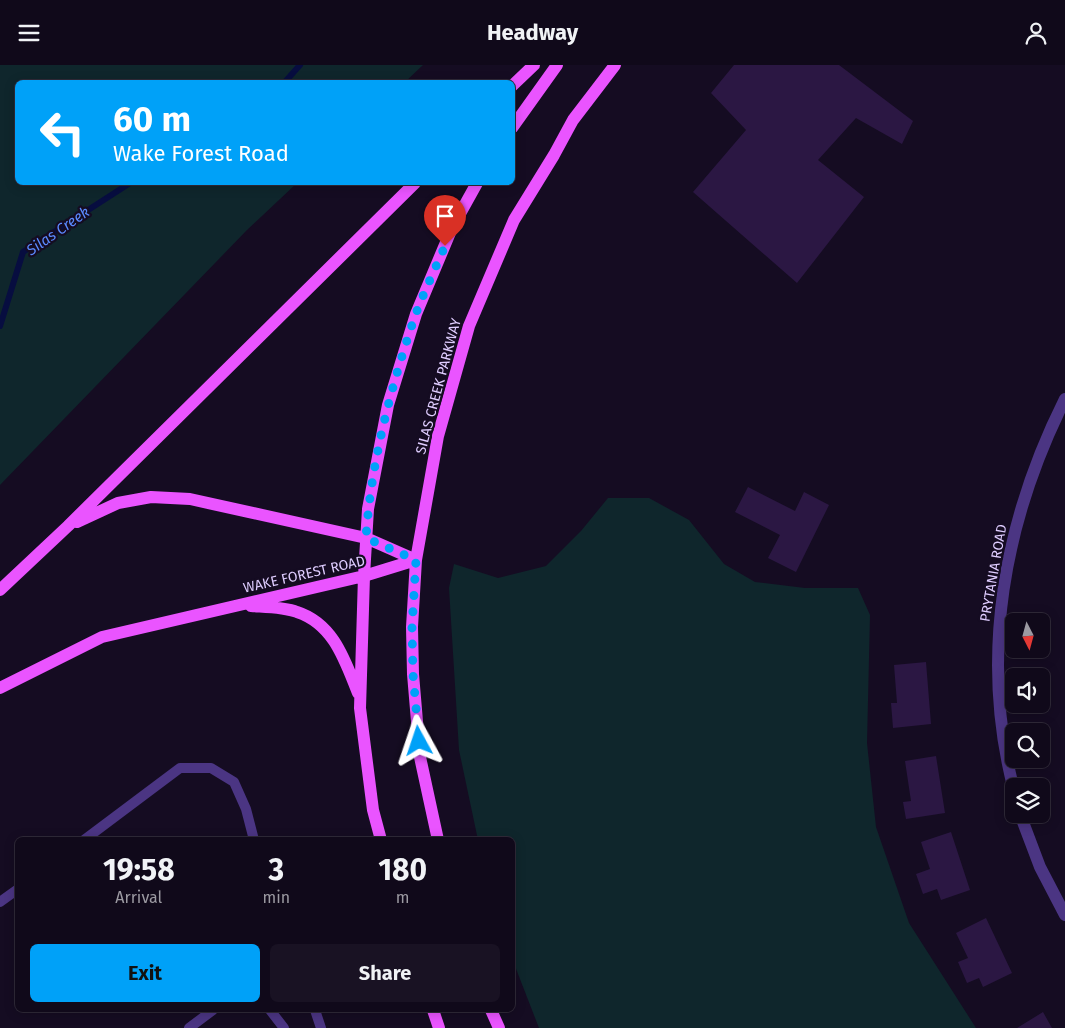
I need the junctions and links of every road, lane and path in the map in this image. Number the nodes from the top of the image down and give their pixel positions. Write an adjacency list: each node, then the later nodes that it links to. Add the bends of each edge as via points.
1 (534, 65): 4 (main road)
2 (557, 65): 5 (main road)
3 (615, 65): 11 (main road, SILAS CREEK PARKWAY, via 573,121 514,220 469,326 438,436)
4 (515, 83)
5 (515, 124)
6 (413, 185): 9 (main road, WAKE FOREST ROAD)
7 (476, 185): 10 (main road, via 452,229 416,314 388,405 368,509)
8 (1065, 399): 17 (street, PRYTANIA ROAD, via 1044,441 1025,493 1001,602 997,658 1000,714)
9 (68, 526): 10 (main road, WAKE FOREST ROAD, via 118,503 150,497 190,499); 13 (main road, WAKE FOREST ROAD)
10 (366, 538): 11 (main road, WAKE FOREST ROAD); 12 (main road)
11 (416, 560): 12 (main road, WAKE FOREST ROAD); 22 (main road, SILAS CREEK PARKWAY, via 413,674 420,757)
12 (364, 576): 14 (main road, WAKE FOREST ROAD); 16 (main road)
13 (0, 590)
14 (236, 605): 15 (main road, WAKE FOREST ROAD, via 102,637); 16 (main road, via 296,611 314,619 343,654)
15 (0, 688)
16 (360, 698): 21 (main road, via 373,811)
17 (1011, 778)
18 (1023, 823): 25 (street, via 1040,867)
19 (88, 837): 20 (lane, via 180,768 211,767 234,782)
20 (253, 837)
21 (380, 837)
22 (437, 837)
23 (15, 891): 24 (lane)
24 (0, 903)
25 (1065, 915)
26 (210, 1012): 31 (lane)
27 (272, 1012): 32 (lane)
28 (316, 1012): 33 (lane)
29 (433, 1012): 34 (main road)
30 (492, 1012): 35 (main road)
31 (189, 1028)
32 (284, 1028)
33 (321, 1028)
34 (439, 1028)
35 (498, 1028)

